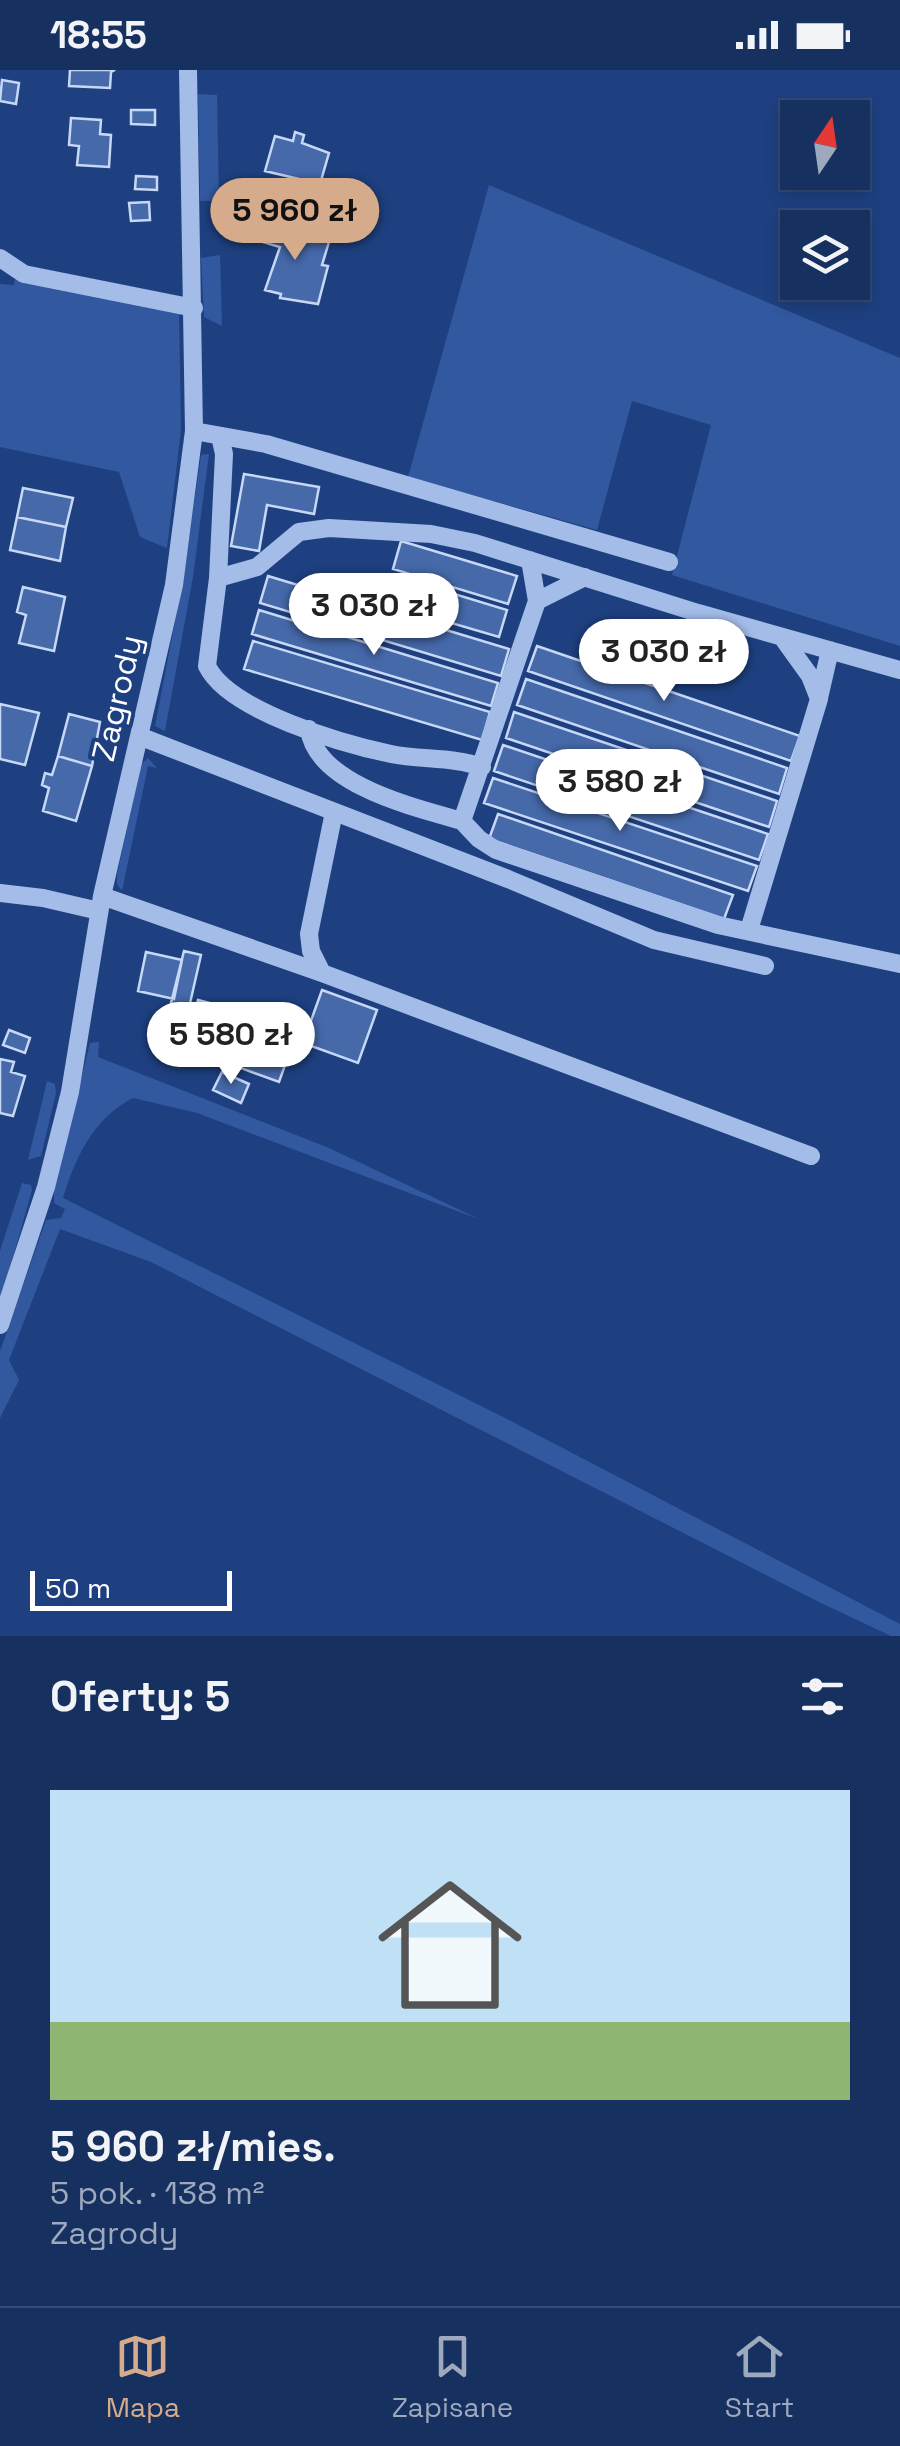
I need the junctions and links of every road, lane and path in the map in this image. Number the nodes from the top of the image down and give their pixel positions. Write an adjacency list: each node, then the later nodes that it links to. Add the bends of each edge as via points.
1 (188, 70): 3 (street, Zagrody)
2 (0, 258): 3 (street, via 24,274)
3 (194, 308): 4 (street, Zagrody)
4 (194, 431): 5 (street); 16 (street, Zagrody, via 174,585)
5 (220, 436): 7 (street); 9 (street)
6 (530, 560): 8 (street); 9 (street, via 431,534 330,528 300,532 258,566); 10 (street)
7 (669, 562)
8 (585, 577): 10 (street); 11 (street)
9 (218, 578): 15 (street, via 208,666 214,680 245,702)
10 (537, 601): 17 (street)
11 (782, 637): 12 (street); 14 (street)
12 (830, 650): 13 (street); 14 (street)
13 (900, 670)
14 (819, 699): 22 (street)
15 (309, 729): 17 (street, via 389,754); 19 (street, via 316,750 355,783)
16 (139, 736): 18 (street); 21 (street, Zagrody)
17 (482, 767): 19 (street)
18 (334, 812): 24 (street, via 654,940); 25 (street, via 309,934)
19 (462, 820): 22 (street, via 496,850)
20 (0, 893): 21 (street)
21 (100, 904): 25 (street); 27 (street, Zagrody, via 70,1092)
22 (749, 930): 23 (street)
23 (900, 964)
24 (765, 966)
25 (322, 973): 26 (street)
26 (811, 1156)
27 (0, 1325)

